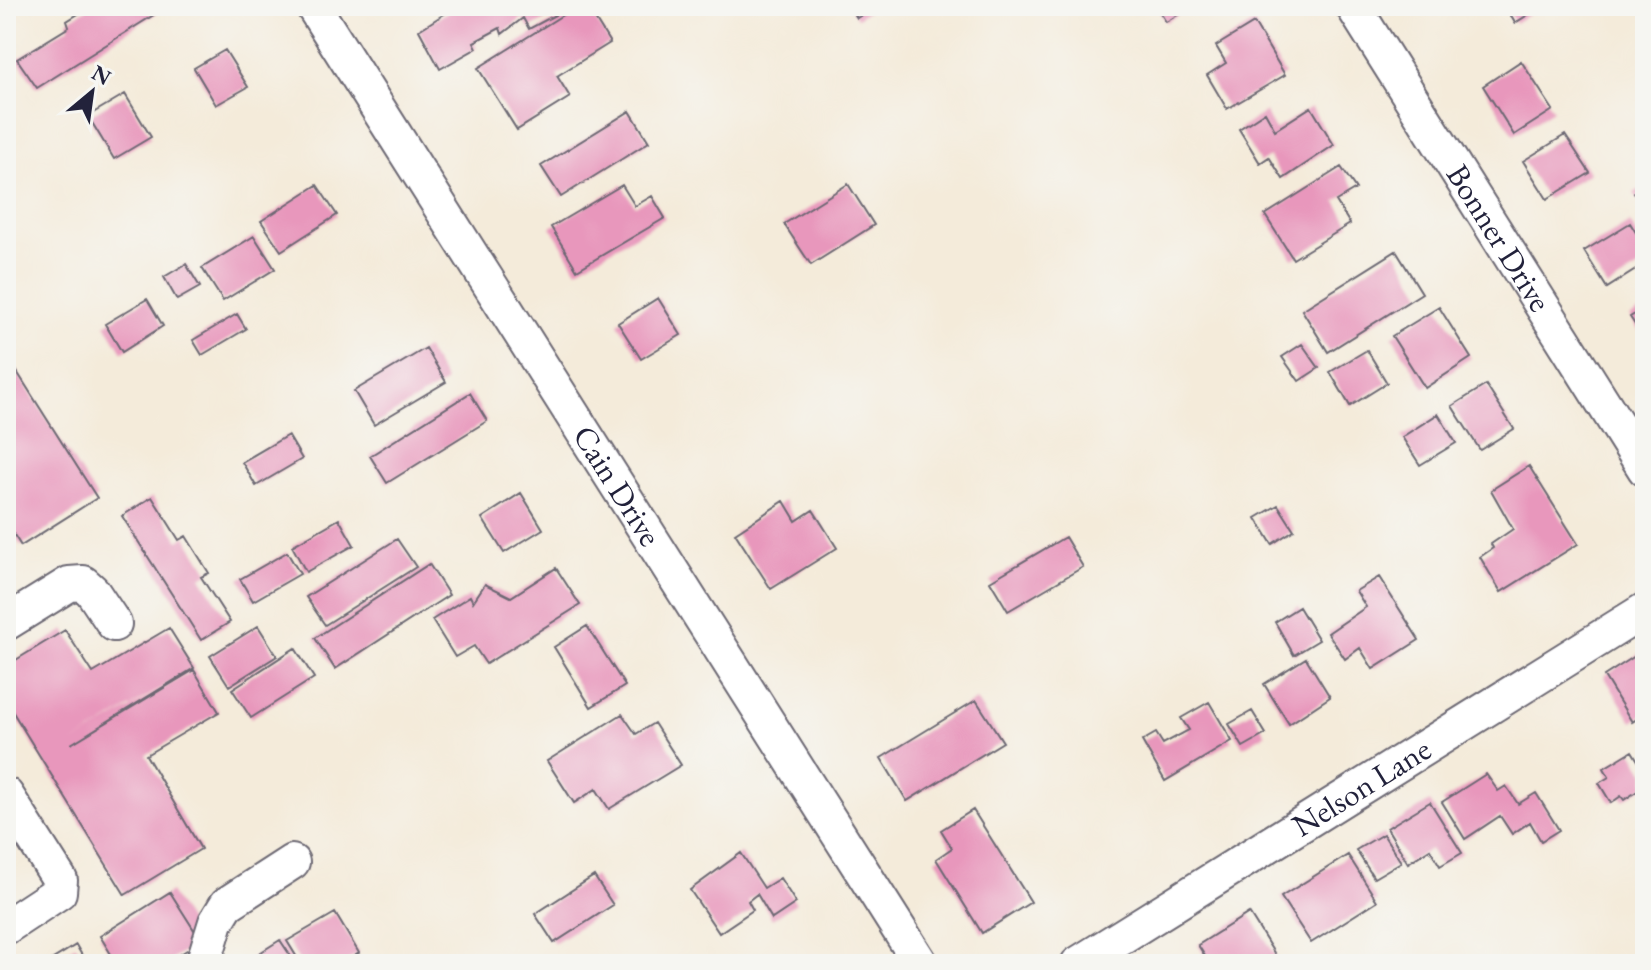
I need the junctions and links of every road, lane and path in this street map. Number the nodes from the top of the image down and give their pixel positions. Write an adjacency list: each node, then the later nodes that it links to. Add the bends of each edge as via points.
1 (313, 6): 11 (street, Cain Drive)
2 (1353, 6): 3 (street, Bonner Drive)
3 (1645, 469)
4 (1645, 610): 12 (street, Nelson Lane)
5 (6, 623): 6 (street, via 69,584 83,583)
6 (114, 624)
7 (6, 795): 9 (street, via 60,880 59,892)
8 (292, 862): 10 (street, via 227,904)
9 (6, 927)
10 (203, 964)
11 (921, 964)
12 (1078, 964)

